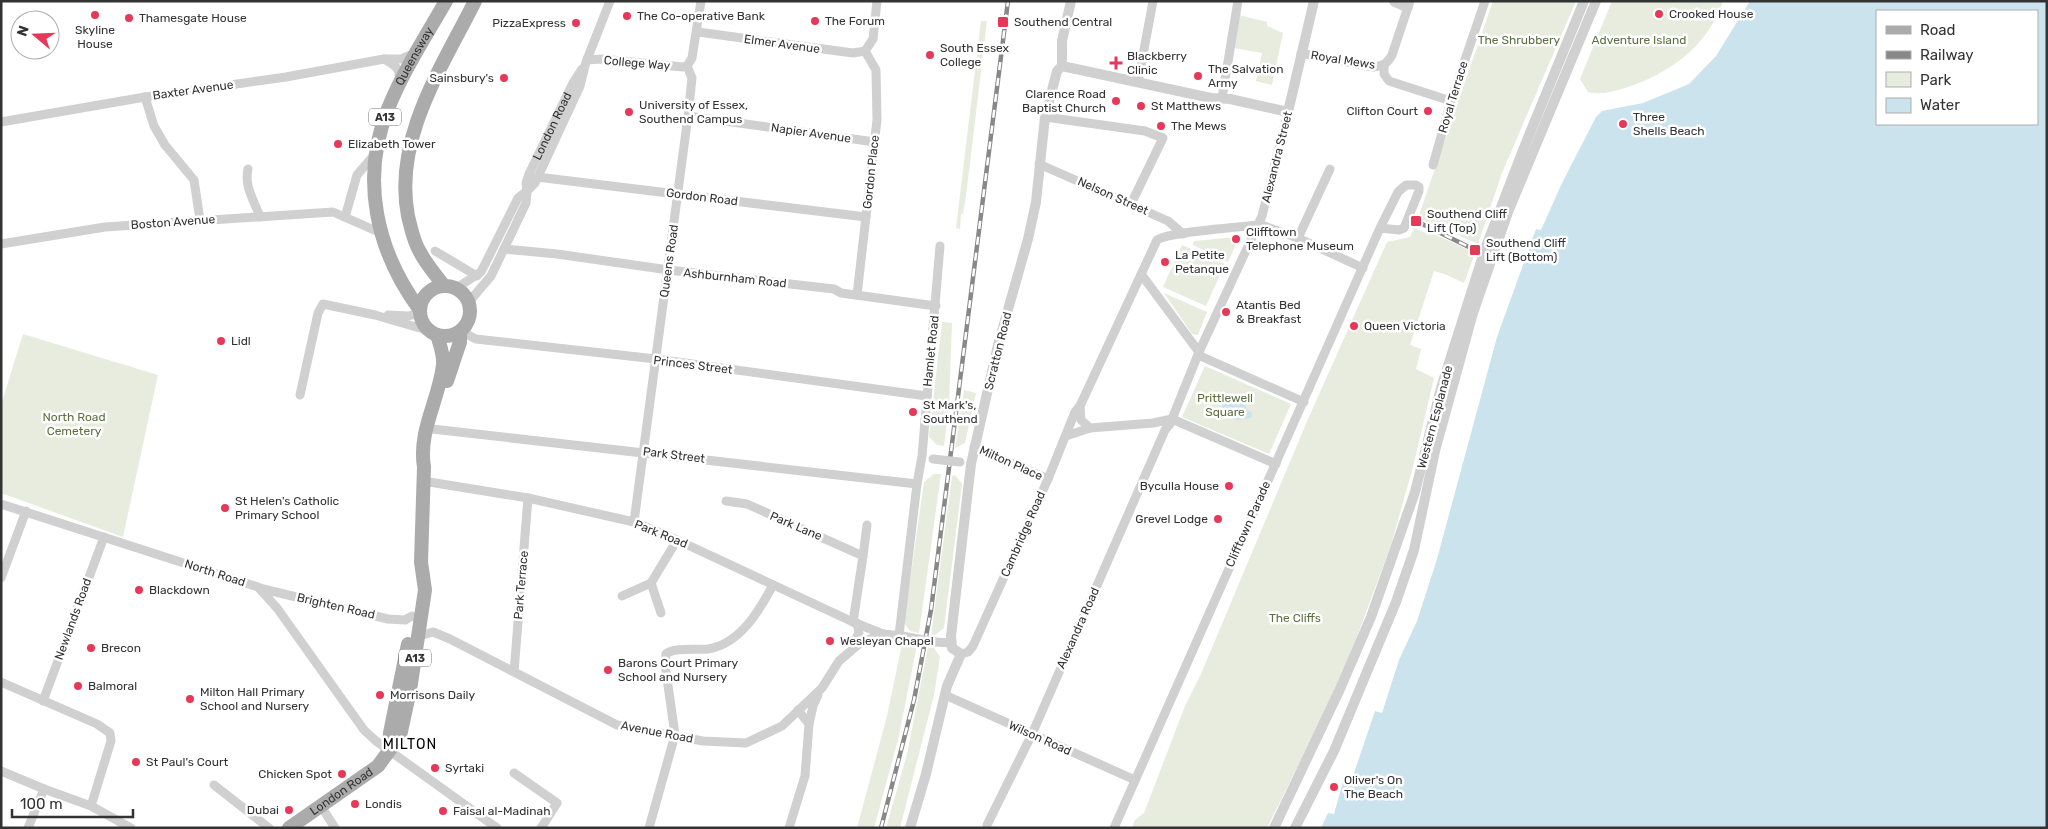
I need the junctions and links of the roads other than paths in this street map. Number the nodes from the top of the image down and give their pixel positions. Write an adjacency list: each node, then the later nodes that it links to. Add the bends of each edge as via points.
1 (446, 1): 17 (main road, Queensway / A13)
2 (475, 1): 60 (main road, A13, via 420,114 404,175 407,209 419,251)
3 (610, 1): 20 (street, London Road)
4 (701, 1): 15 (street, Queens Road)
5 (877, 1): 16 (street, via 873,39)
6 (1071, 1): 23 (street, via 1062,41)
7 (1152, 1): 24 (street)
8 (1238, 1): 27 (street)
9 (1314, 1): 18 (street, Alexandra Street)
10 (1485, 1): 28 (street, Royal Terrace)
11 (1584, 1): 140 (street, Western Esplanade, via 1485,249 1441,388 1415,492 1371,617)
12 (1596, 1): 141 (street, Western Esplanade, via 1508,212 1472,312 1435,451 1414,550 1396,602 1334,750)
13 (1394, 2): 14 (street, Royal Mews)
14 (1409, 5): 21 (street, Royal Mews, via 1392,55)
15 (698, 32): 16 (street, Elmer Avenue, via 853,54); 22 (street, Queens Road)
16 (865, 51): 33 (street, Gordon Place, via 876,70)
17 (417, 52): 19 (street, Baxter Avenue, via 401,59); 25 (main road, Queensway / A13)
18 (1301, 53): 21 (street, Royal Mews, via 1373,67); 29 (street, Alexandra Street)
19 (384, 59): 25 (street, via 399,70); 26 (street, Baxter Avenue)
20 (586, 61): 22 (street, College Way, via 602,59); 39 (street, London Road, via 580,86); 40 (street, London Road, via 529,174)
21 (1384, 65): 28 (street, Royal Mews, via 1388,82)
22 (687, 66): 30 (street, Queens Road, via 692,78)
23 (1062, 66): 24 (street); 31 (street, Scratton Road, via 1056,71)
24 (1138, 82): 27 (street)
25 (399, 85): 34 (main road, Queensway / A13, via 388,109)
26 (145, 97): 32 (street, Baxter Avenue); 46 (street, via 165,145 194,180)
27 (1222, 98): 29 (street)
28 (1451, 101): 36 (street, Royal Terrace)
29 (1288, 112): 47 (street, Alexandra Street)
30 (688, 116): 33 (street, Napier Avenue); 41 (street, Queens Road)
31 (1045, 117): 35 (street, Scratton Road); 42 (street, via 1145,131 1164,138)
32 (1, 122)
33 (875, 142): 45 (street, Gordon Place)
34 (375, 154): 44 (street, via 357,175); 49 (main road, Queensway / A13, via 373,192)
35 (1039, 164): 42 (street, Nelson Street); 79 (street, Scratton Road, via 1036,202 1028,239)
36 (1433, 165)
37 (248, 169): 43 (street, via 247,189)
38 (1330, 169): 51 (street)
39 (537, 177): 40 (street, London Road); 41 (street, Gordon Road)
40 (527, 191): 54 (street, London Road, via 526,203); 59 (street, London Road, via 518,198)
41 (678, 194): 45 (street, Gordon Road); 57 (street, Queens Road)
42 (1131, 204): 50 (street, Nelson Street, via 1168,220)
43 (260, 217): 44 (street, Boston Avenue, via 333,212); 46 (street, Boston Avenue)
44 (345, 217): 49 (street, Boston Avenue)
45 (866, 217): 61 (street, Gordon Place)
46 (200, 220): 52 (street, Boston Avenue, via 105,227)
47 (1259, 224): 50 (street); 51 (street); 68 (street, Alexandra Road)
48 (1380, 228): 48 (street, Clifftown Parade, via 1398,192 1406,185 1419,187 1404,228); 56 (street, Clifftown Parade)
49 (381, 233): 64 (main road, Queensway / A13, via 389,259)
50 (1183, 234): 58 (street, Cambridge Road, via 1160,237)
51 (1298, 238): 56 (street)
52 (1, 244)
53 (940, 246): 63 (street, Hamlet Road)
54 (504, 250): 57 (street, Ashburnham Road); 62 (street, London Road, via 491,276)
55 (435, 251): 59 (street)
56 (1363, 268): 72 (street, Clifftown Parade)
57 (669, 270): 61 (street, Ashburnham Road, via 834,289); 69 (street, Queens Road)
58 (1141, 274): 68 (street); 73 (street, Cambridge Road)
59 (477, 276): 60 (street, London Road)
60 (450, 288): 62 (main road, via 461,292); 64 (main road, via 432,290 427,294)
61 (857, 295): 63 (street, Ashburnham Road)
62 (468, 303): 66 (main road, via 469,314)
63 (936, 306): 71 (street, Hamlet Road)
64 (420, 312): 65 (street, via 408,316); 67 (main road, Queensway, via 423,324)
65 (376, 314): 67 (street); 70 (street, via 323,304 318,313)
66 (462, 330): 67 (main road, via 452,336); 69 (street, Princes Street, via 476,339); 76 (main road, London Road / A13)
67 (434, 333): 84 (main road, London Road / A13, via 443,366 424,438)
68 (1198, 354): 72 (street); 74 (street, Alexandra Road)
69 (656, 359): 71 (street, Princes Street); 80 (street, Queens Road)
70 (300, 395)
71 (927, 396): 81 (street, Hamlet Road)
72 (1304, 402): 83 (street, Clifftown Parade)
73 (1080, 406): 77 (street, via 1081,420); 78 (street, Cambridge Road)
74 (1172, 419): 75 (street, Alexandra Road, via 1168,427); 83 (street)
75 (1163, 425): 77 (street); 118 (street, Alexandra Road)
76 (432, 428): 80 (street, Park Street); 84 (main road, London Road / A13)
77 (1090, 428): 78 (street)
78 (1066, 436): 85 (street, Cambridge Road)
79 (974, 447): 82 (street, Scratton Road); 85 (street, Milton Place)
80 (644, 452): 86 (street, Park Street); 91 (street, Queens Road)
81 (922, 456): 82 (street, bridge); 86 (street, Hamlet Road)
82 (971, 464): 108 (street, Scratton Road)
83 (1276, 464): 123 (street, Clifftown Parade)
84 (424, 474): 87 (street, Park Road); 96 (main road, London Road / A13)
85 (1048, 479): 110 (street, Cambridge Road, via 973,646)
86 (916, 484): 107 (street, Hamlet Road)
87 (528, 498): 91 (street, Park Road); 111 (street, Park Terrace)
88 (726, 502): 95 (street, Park Lane, via 746,504)
89 (1, 504): 90 (street, North Road)
90 (26, 511): 93 (street, North Road); 97 (street)
91 (634, 522): 94 (street, Park Road)
92 (867, 525): 95 (street)
93 (104, 537): 100 (street, North Road); 115 (street, Newlands Road)
94 (677, 540): 98 (street); 99 (street, Park Road)
95 (864, 556): 104 (street)
96 (422, 562): 103 (main road, London Road / A13); 106 (main road, London Road / A13, via 425,590)
97 (1, 578)
98 (651, 583): 101 (street); 102 (street)
99 (773, 585): 104 (street, Park Road); 119 (street, via 744,629 727,642 709,649 674,650 666,654 664,664)
100 (258, 588): 103 (street, Brighten Road, via 388,619 405,620); 120 (street, North Road, via 277,608 364,730)
101 (622, 596)
102 (661, 613)
103 (412, 616): 120 (main road, London Road / A13)
104 (855, 622): 105 (street, Park Road); 109 (street, Avenue Road, via 858,638)
105 (883, 634): 107 (street, Avenue Road); 109 (street, Avenue Road)
106 (419, 636): 111 (street, Avenue Road, via 433,632); 120 (main road, London Road / A13, via 402,730)
107 (900, 636): 108 (street, Avenue Road, bridge)
108 (951, 643): 110 (street, via 952,648)
109 (850, 650): 113 (street, Avenue Road, via 838,661)
110 (961, 654): 114 (street, Cambridge Road)
111 (514, 672): 119 (street, Avenue Road, via 617,725)
112 (1, 682): 115 (street)
113 (822, 688): 116 (street, Avenue Road); 117 (street)
114 (945, 696): 118 (street, Wilson Road); 138 (street, Cambridge Road)
115 (43, 701): 126 (street, via 110,732 111,741)
116 (798, 710): 117 (street); 119 (street, Avenue Road, via 782,726 746,742 703,741)
117 (808, 724): 137 (street, via 805,776)
118 (1032, 734): 123 (street, Wilson Road); 128 (street, Alexandra Road)
119 (675, 735): 136 (street)
120 (389, 750): 127 (main road, London Road / A13, via 378,766); 129 (street, North Road)
121 (1, 771): 125 (street)
122 (514, 773): 135 (street, via 557,803)
123 (1135, 780): 139 (street, Clifftown Parade)
124 (214, 785): 132 (street)
125 (44, 789): 126 (street); 130 (street)
126 (91, 806): 131 (street)
127 (321, 806): 133 (main road, London Road / A13); 134 (street)
128 (987, 825)
129 (492, 827)
130 (28, 828)
131 (131, 828)
132 (269, 828)
133 (288, 828)
134 (335, 828)
135 (541, 828)
136 (649, 828)
137 (789, 828)
138 (910, 828)
139 (1114, 828)
140 (1274, 828)
141 (1295, 828)

